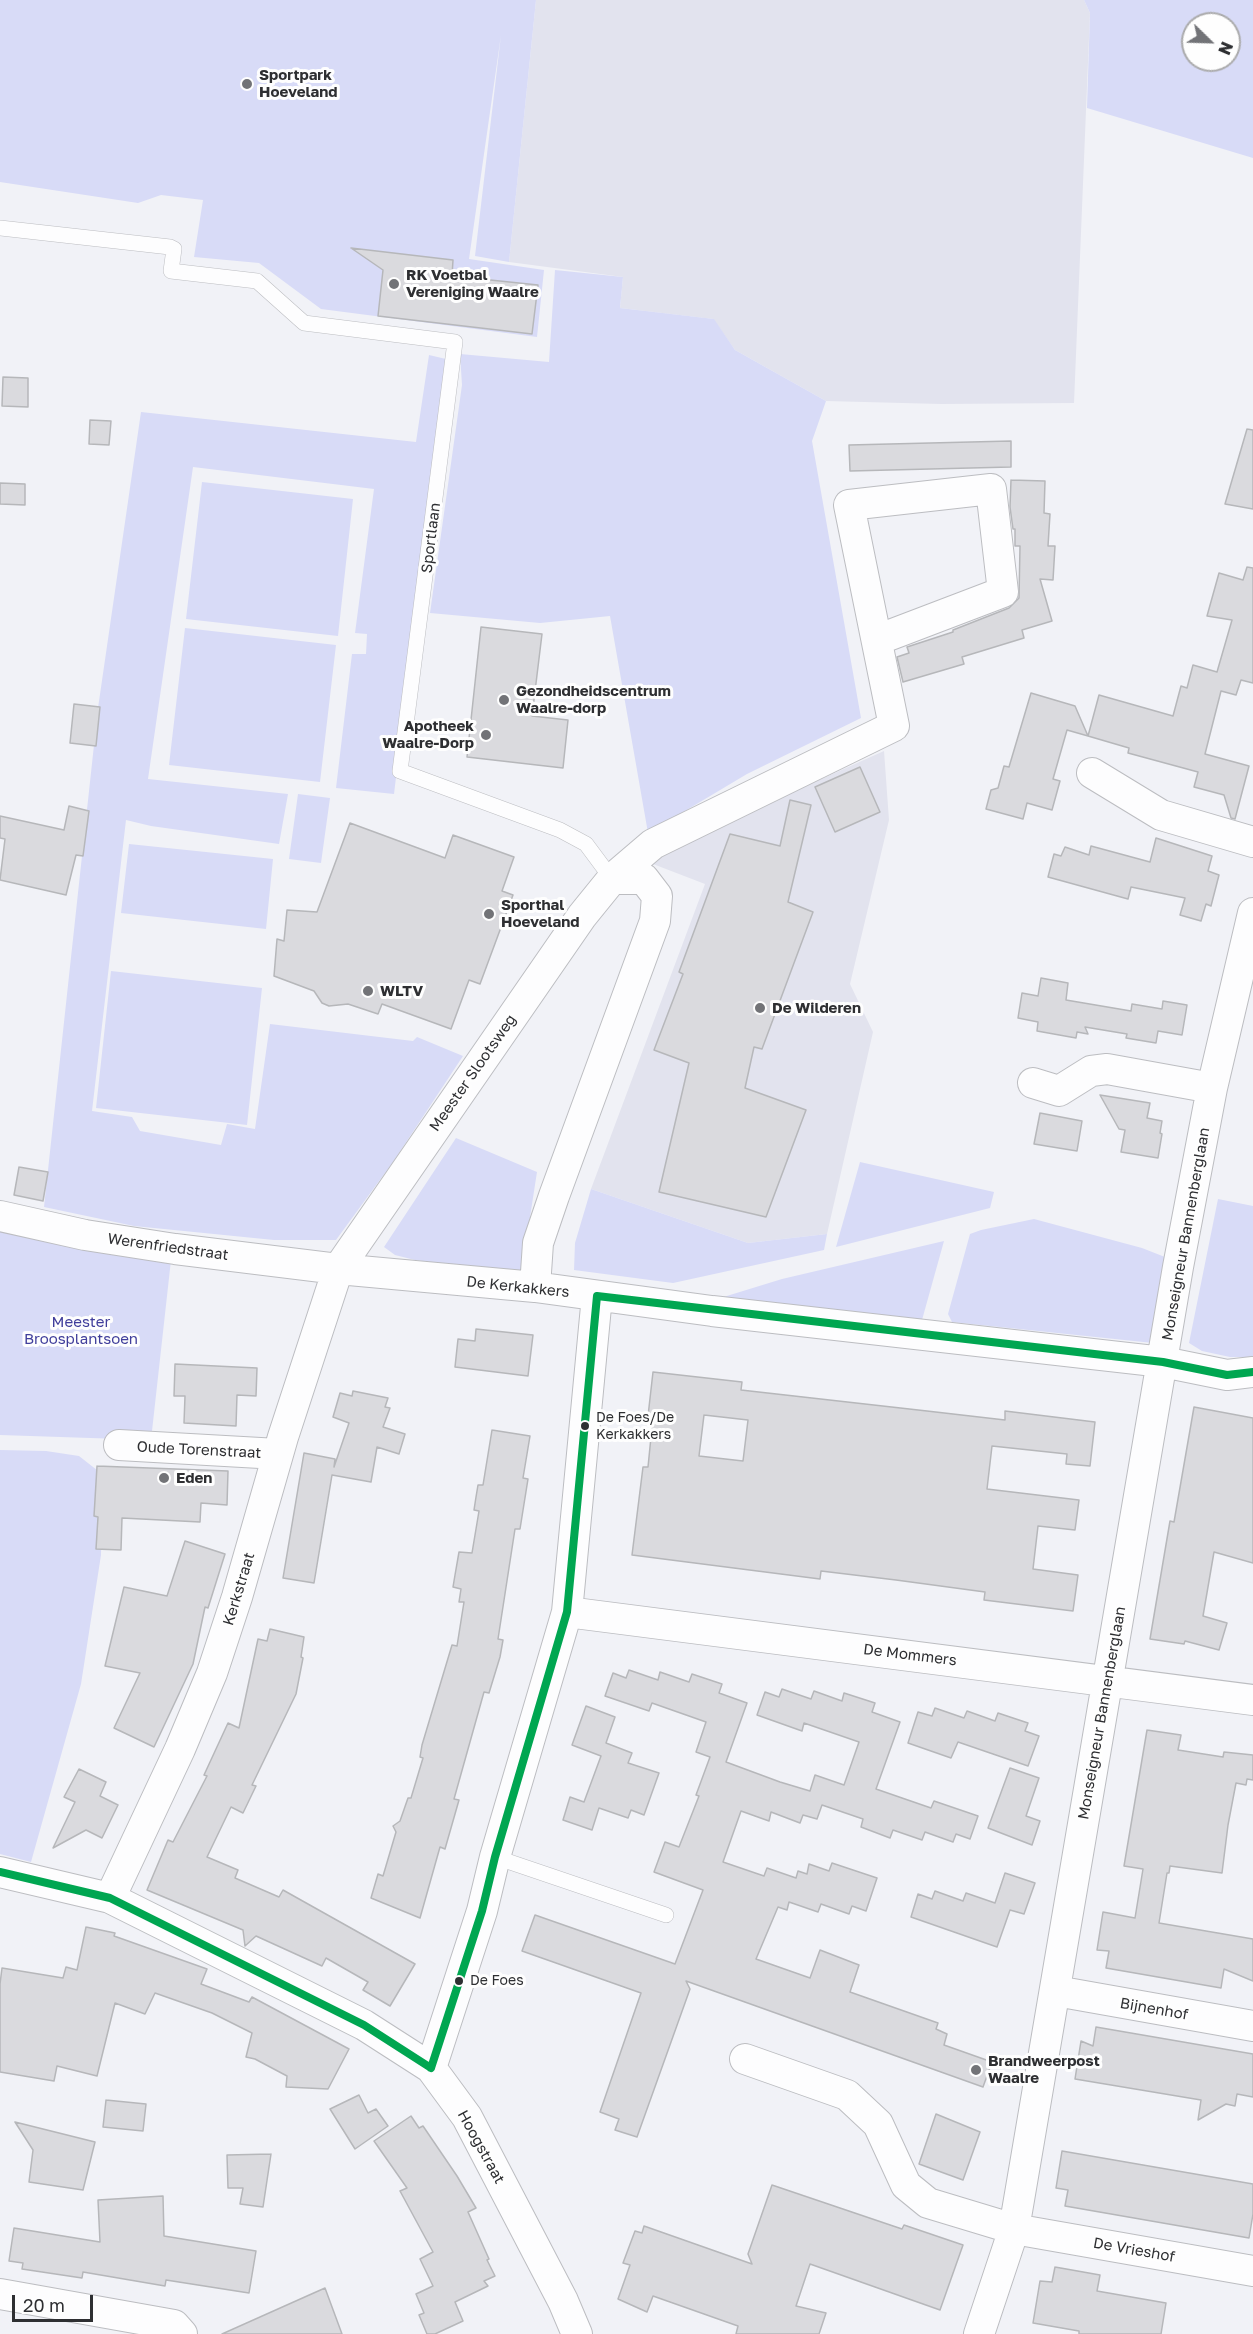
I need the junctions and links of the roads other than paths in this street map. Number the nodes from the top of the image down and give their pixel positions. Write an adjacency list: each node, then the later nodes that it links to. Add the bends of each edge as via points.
1 (0, 228): 5 (lane, Sportlaan, via 174,249 171,271 257,281 304,323 455,342 400,771 586,843)
2 (877, 640): 2 (street, via 1003,592 991,489 849,505); 5 (street, Meester Slootsweg, via 894,726 653,844)
3 (1092, 773): 4 (street, via 1161,815)
4 (1253, 842)
5 (612, 879): 10 (street, Meester Slootsweg); 11 (street, via 644,879 657,896 655,921 538,1243)
6 (1253, 913): 8 (street, Monseigneur Bannenberglaan)
7 (1033, 1083): 8 (street, via 1059,1091 1091,1071 1107,1069)
8 (1212, 1088): 13 (street, Monseigneur Bannenberglaan)
9 (0, 1216): 10 (street, Werenfriedstraat, via 85,1235)
10 (338, 1269): 11 (street, De Kerkakkers); 16 (street, Kerkstraat)
11 (535, 1287): 12 (street, De Kerkakkers)
12 (597, 1296): 13 (street, De Kerkakkers); 17 (street)
13 (1163, 1362): 14 (street, De Kerkakkers, via 1227,1375); 18 (street, Monseigneur Bannenberglaan)
14 (1253, 1372)
15 (119, 1445): 16 (street, Oude Torenstraat)
16 (278, 1454): 22 (street, Kerkstraat, via 212,1673)
17 (567, 1612): 18 (street, De Mommers); 20 (street)
18 (1108, 1680): 19 (street, De Mommers); 24 (street, Monseigneur Bannenberglaan)
19 (1253, 1700)
20 (495, 1857): 23 (lane); 27 (street, via 482,1911)
21 (0, 1872): 22 (street, Hoogstraat)
22 (110, 1898): 27 (street, Hoogstraat, via 364,2025)
23 (666, 1915)
24 (1056, 1991): 25 (street, Bijnenhof); 28 (street, Monseigneur Bannenberglaan)
25 (1253, 2026)
26 (745, 2059): 28 (street, De Vrieshof, via 847,2096 878,2124 906,2185 928,2203)
27 (431, 2068): 32 (street, Hoogstraat, via 467,2117)
28 (1014, 2229): 29 (street, De Vrieshof); 33 (street, Monseigneur Bannenberglaan)
29 (1253, 2271)
30 (0, 2294): 31 (street, via 174,2325)
31 (182, 2334)
32 (577, 2334)
33 (979, 2334)

